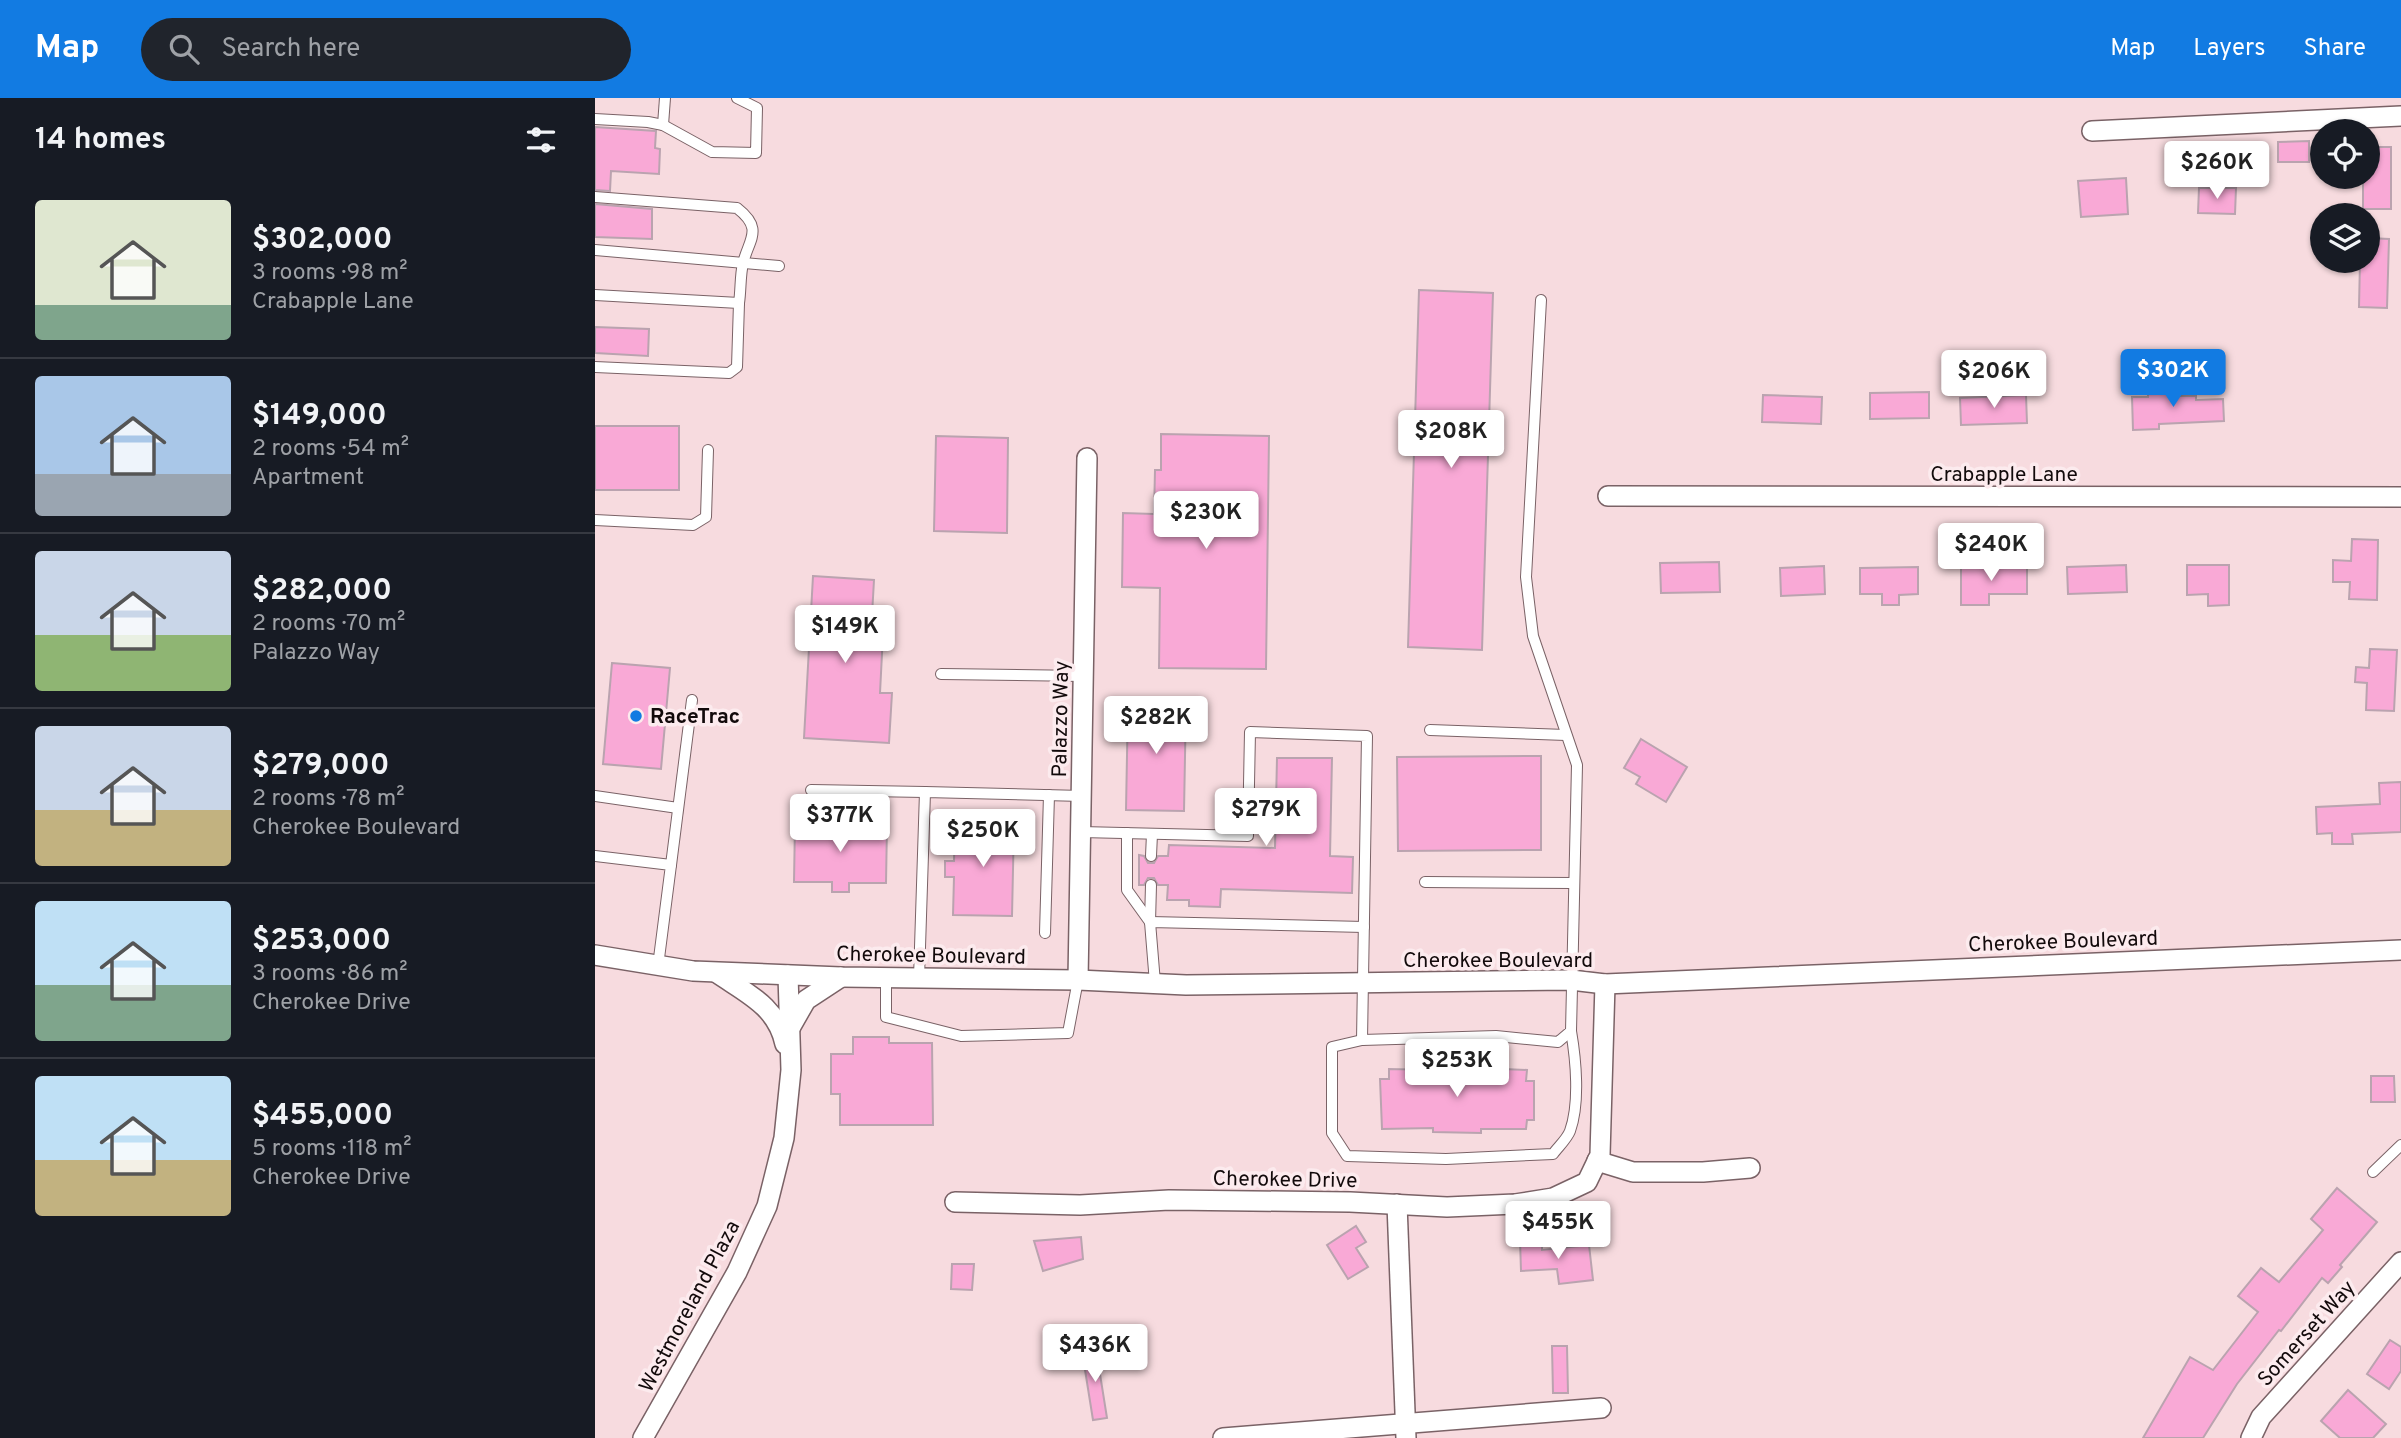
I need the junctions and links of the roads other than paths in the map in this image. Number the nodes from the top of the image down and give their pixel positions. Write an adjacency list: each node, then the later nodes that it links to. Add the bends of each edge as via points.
1 (665, 98): 5 (lane)
2 (737, 98): 5 (lane, via 757,108 756,153 712,152)
3 (2401, 116): 6 (street)
4 (595, 119): 5 (lane)
5 (663, 125)
6 (2092, 131)
7 (595, 197): 9 (lane, via 737,208 746,215 753,232)
8 (595, 250): 9 (lane)
9 (743, 263): 10 (lane); 13 (lane)
10 (779, 266)
11 (595, 295): 13 (lane)
12 (1541, 300): 24 (lane, via 1526,577 1533,636)
13 (739, 303): 14 (lane, via 737,367 729,373)
14 (595, 367)
15 (708, 450): 19 (lane, via 706,517 693,525)
16 (1087, 458): 21 (street, Palazzo Way)
17 (1608, 496): 18 (street, Crabapple Lane)
18 (2401, 497)
19 (595, 520)
20 (941, 674): 21 (lane)
21 (1084, 676): 29 (street, Palazzo Way)
22 (692, 700): 30 (lane)
23 (1430, 730): 24 (lane)
24 (1566, 735): 38 (lane, via 1577,765)
25 (811, 790): 26 (lane)
26 (925, 792): 27 (lane); 50 (lane)
27 (1049, 795): 29 (lane); 42 (lane)
28 (595, 796): 30 (lane)
29 (1082, 796): 31 (street, Palazzo Way)
30 (678, 808): 36 (lane)
31 (1081, 832): 32 (lane); 51 (street, Palazzo Way)
32 (1127, 833): 33 (lane); 40 (lane, via 1127,890)
33 (1152, 834): 35 (lane); 41 (lane, via 1248,836 1250,732 1367,736)
34 (595, 856): 36 (lane)
35 (1151, 856)
36 (671, 865): 45 (lane)
37 (1425, 882): 38 (lane)
38 (1574, 883): 52 (lane)
39 (1151, 885): 40 (lane)
40 (1150, 922): 41 (lane); 54 (lane)
41 (1364, 927): 53 (lane)
42 (1045, 933)
43 (2401, 950): 55 (street, Cherokee Boulevard)
44 (595, 955): 45 (street, Cherokee Boulevard)
45 (658, 966): 46 (street, Cherokee Boulevard)
46 (716, 972): 47 (street, Cherokee Boulevard); 59 (street, Westmoreland Plaza, via 768,1008 783,1034)
47 (788, 975): 48 (street, Cherokee Boulevard); 56 (street, Westmoreland Plaza)
48 (841, 977): 49 (street, Cherokee Boulevard); 56 (street, via 806,1000)
49 (886, 978): 50 (street, Cherokee Boulevard); 51 (lane, via 886,1017 961,1035 1067,1033)
50 (919, 978): 51 (street, Cherokee Boulevard)
51 (1078, 980): 54 (street, Cherokee Boulevard)
52 (1571, 980): 53 (street, Cherokee Boulevard); 55 (street, Cherokee Boulevard); 57 (lane)
53 (1363, 982): 54 (street, Cherokee Boulevard); 58 (lane)
54 (1155, 983)
55 (1605, 984): 61 (street)
56 (789, 1028): 59 (street, Westmoreland Plaza)
57 (1571, 1031): 58 (lane, via 1558,1042 1496,1036); 58 (lane, via 1576,1089 1569,1133 1553,1154 1446,1159 1347,1156 1332,1133 1332,1047)
58 (1362, 1040)
59 (791, 1070): 69 (street, Westmoreland Plaza, via 783,1138 767,1206 737,1272)
60 (2401, 1145): 63 (lane)
61 (1597, 1161): 62 (street, via 1633,1172); 65 (street, Cherokee Drive, via 1587,1182 1553,1198 1515,1204)
62 (1750, 1168)
63 (2373, 1172)
64 (955, 1202): 65 (street, Cherokee Drive)
65 (1397, 1205): 68 (street)
66 (2401, 1262): 71 (street, Somerset Way, via 2261,1417)
67 (1601, 1408): 68 (street)
68 (1405, 1431): 70 (street)
69 (643, 1438)
70 (1223, 1438)
71 (2251, 1438)

